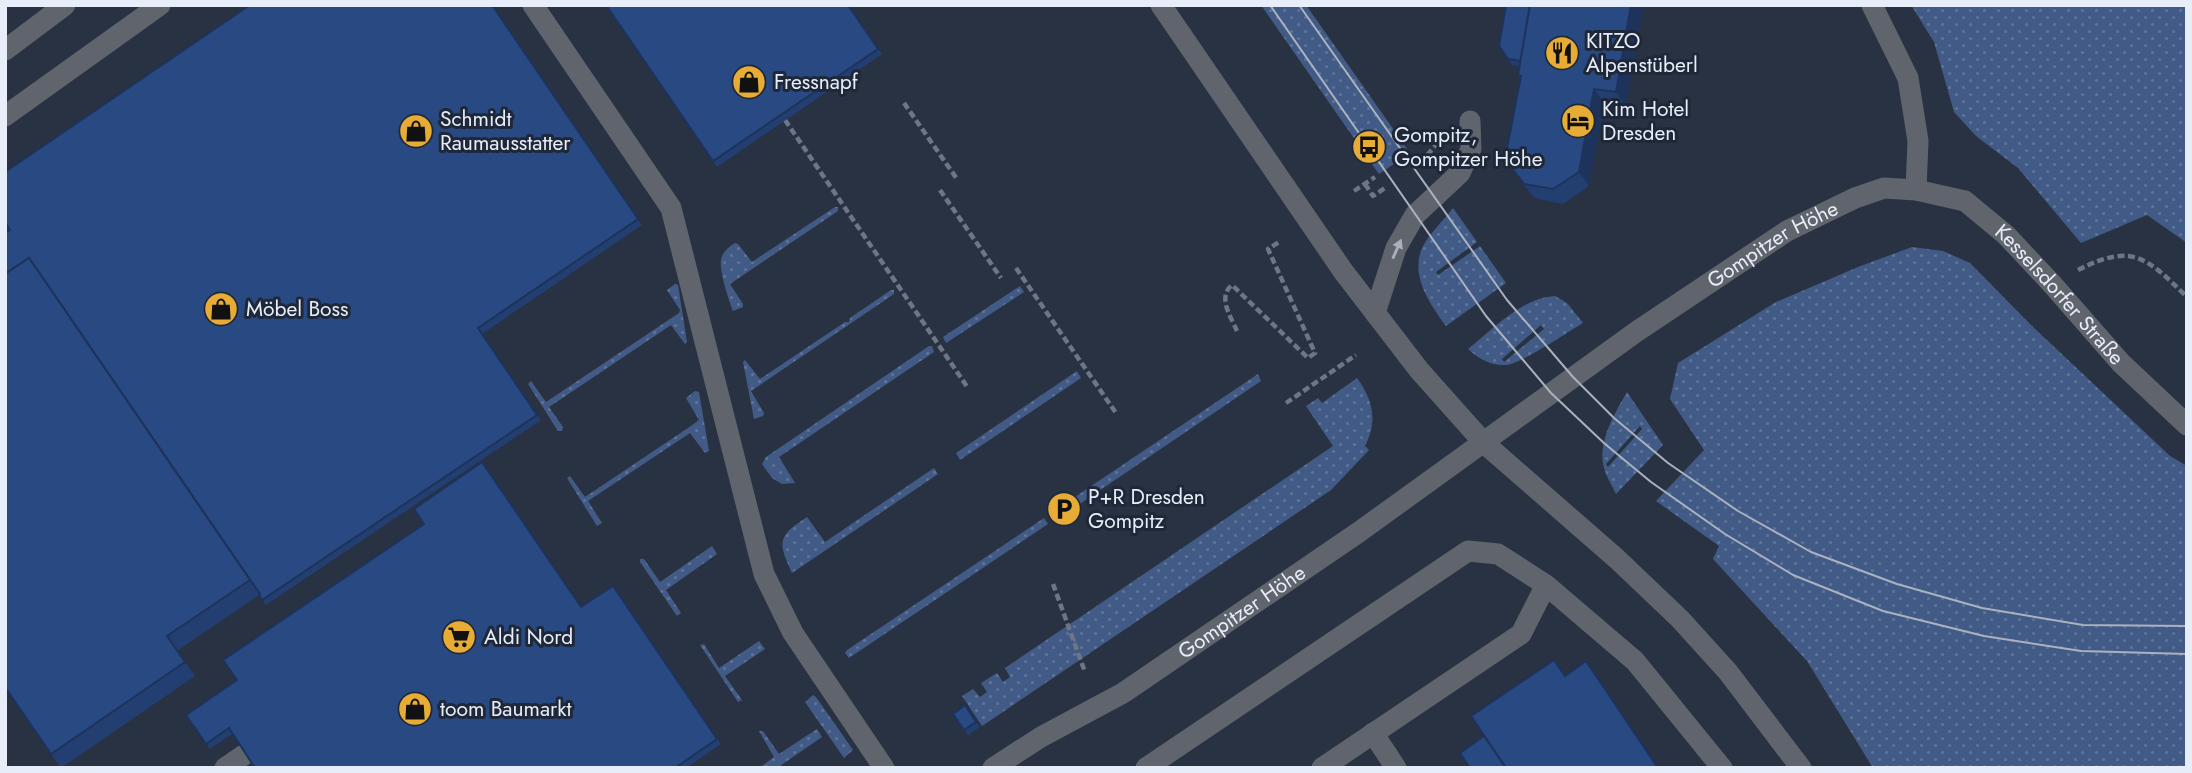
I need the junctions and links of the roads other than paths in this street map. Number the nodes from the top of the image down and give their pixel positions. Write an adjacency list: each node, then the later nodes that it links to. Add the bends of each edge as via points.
1 (65, 5): 6 (street)
2 (160, 5): 7 (street)
3 (533, 5): 17 (street, via 671,208 764,574 793,633)
4 (1872, 5): 9 (street, via 1908,78 1918,141)
5 (1166, 12): 10 (street)
6 (5, 50)
7 (5, 116)
8 (1470, 121): 10 (street, one-way to 8, via 1396,248 1415,215 1460,173 1471,149)
9 (1916, 190): 11 (street, Kesselsdorfer Straße, via 1965,201 2006,235 2121,363); 12 (street, Gompitzer Höhe, via 1884,188 1787,231 1636,332)
10 (1375, 313): 12 (street)
11 (2187, 425)
12 (1484, 443): 18 (street, Gompitzer Höhe, via 1123,693); 23 (street, via 1680,619 1728,672)
13 (1546, 585): 14 (street, via 1521,634); 19 (street, via 1498,554 1468,551); 22 (street, via 1635,661)
14 (1373, 733): 20 (street); 21 (street)
15 (275, 734): 16 (street)
16 (225, 768)
17 (884, 768)
18 (993, 768)
19 (1146, 768)
20 (1322, 768)
21 (1396, 768)
22 (1722, 768)
23 (1801, 768)

